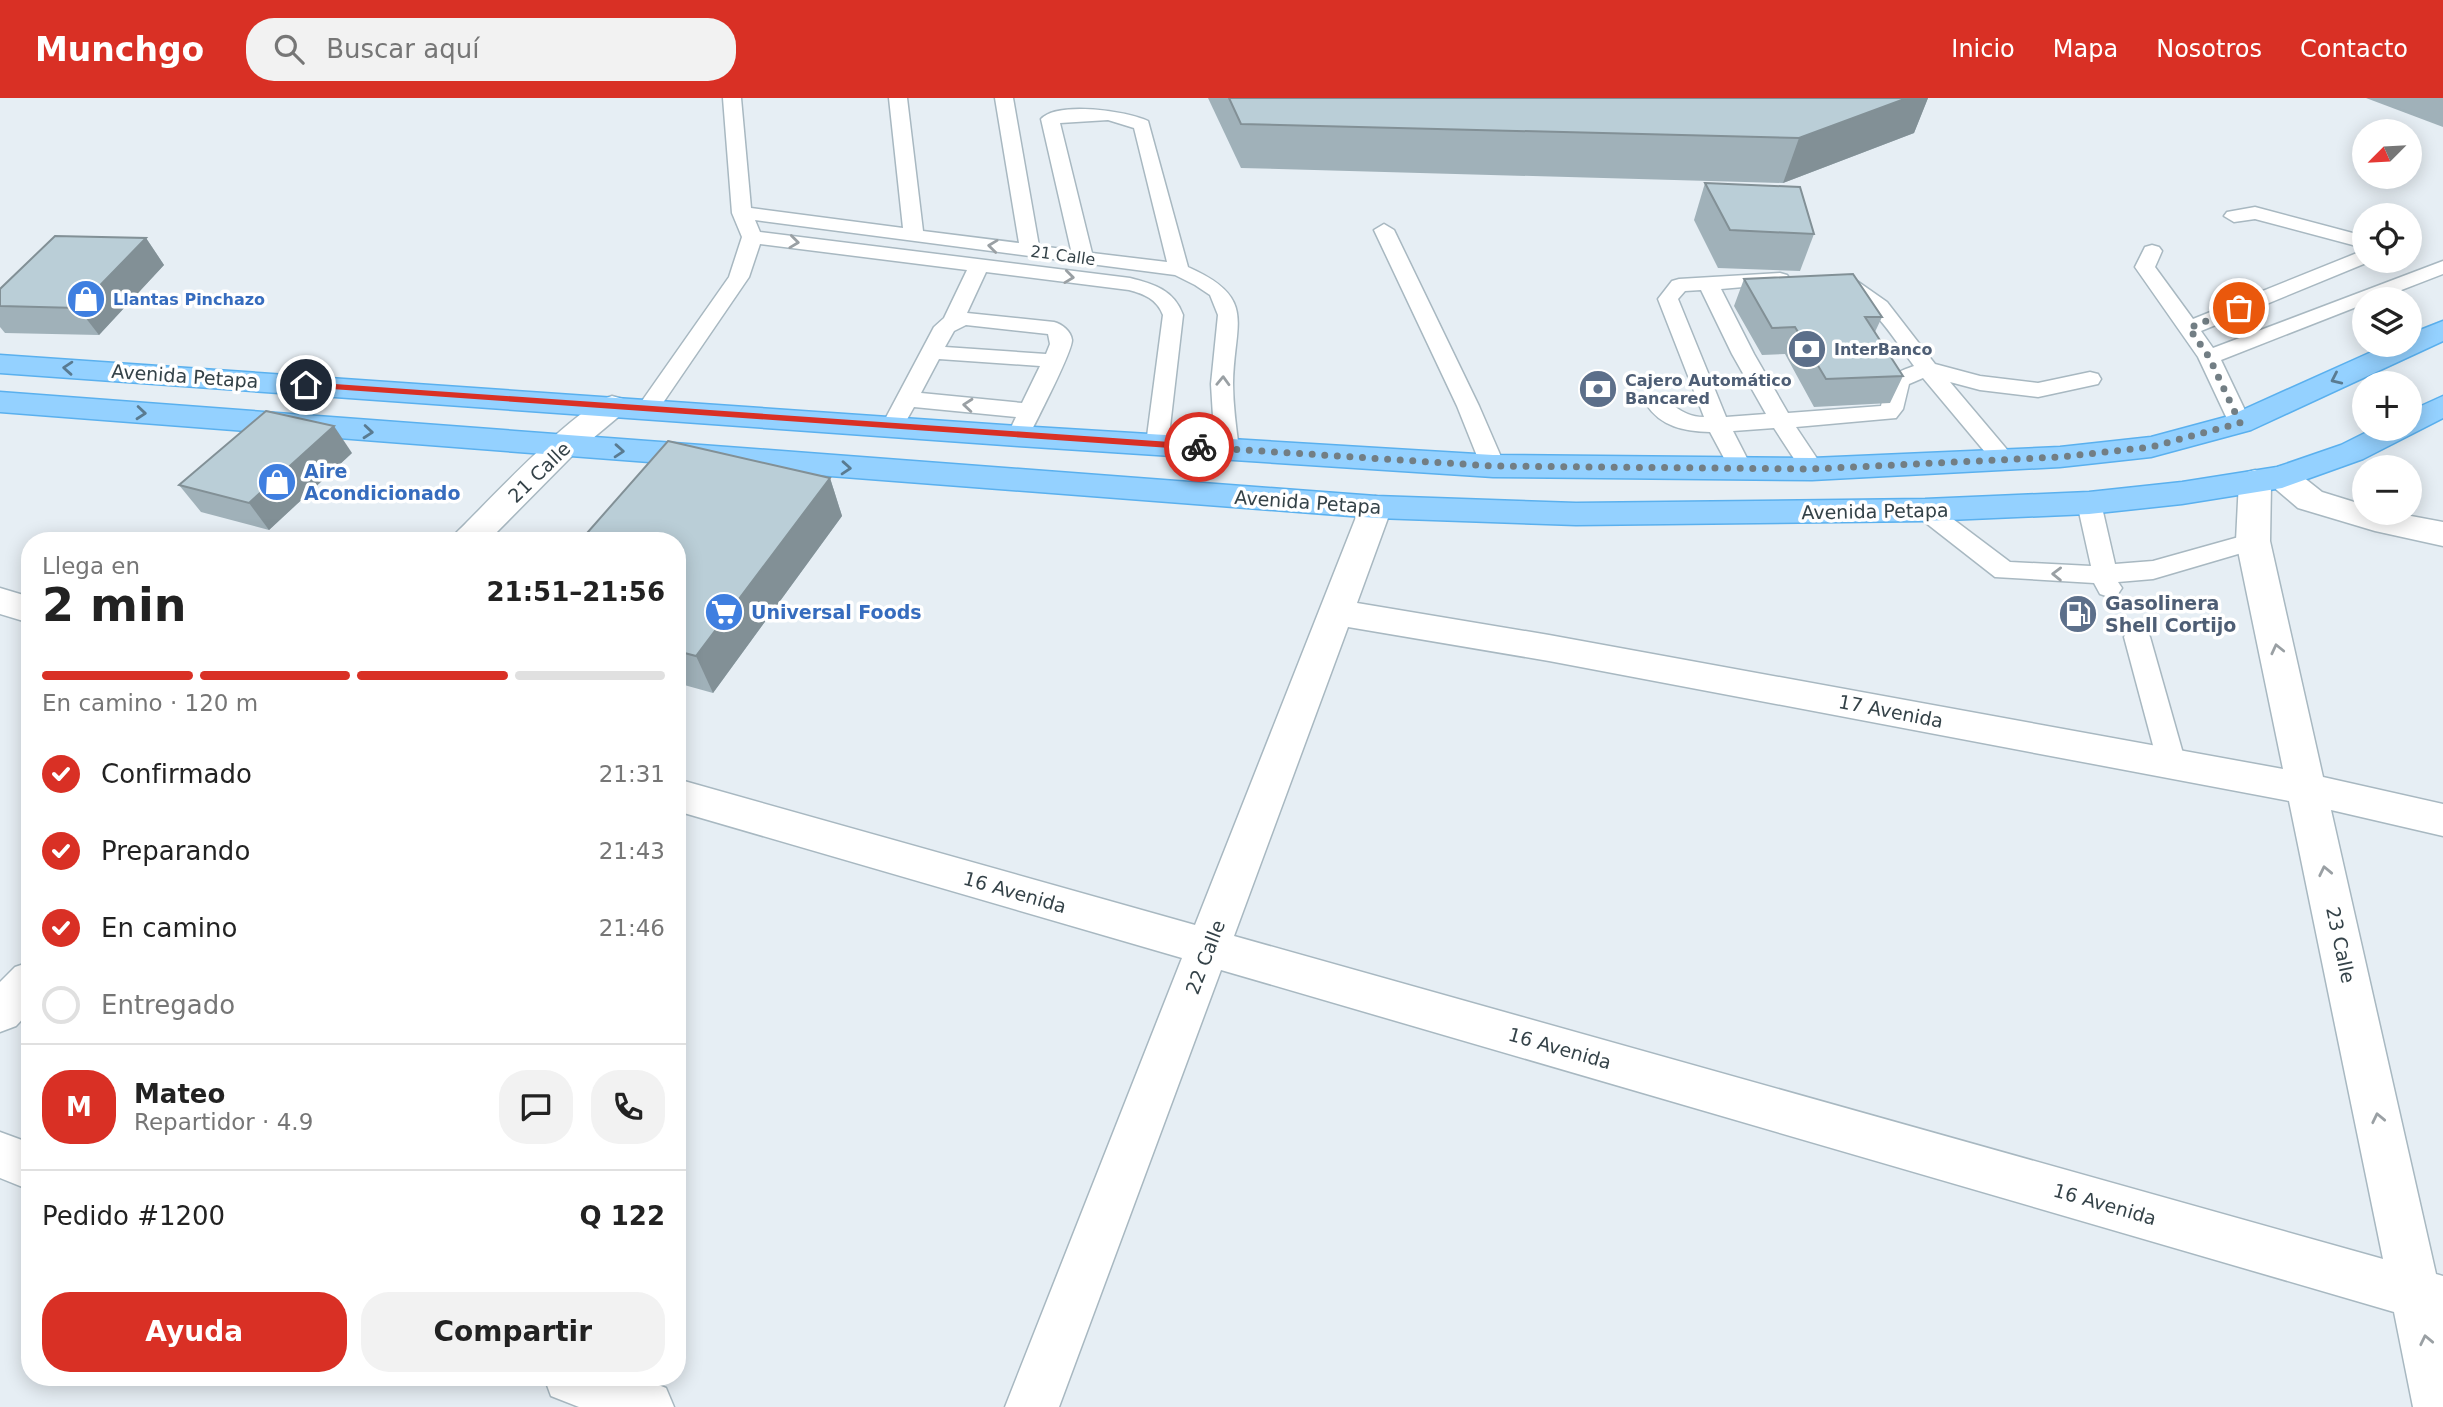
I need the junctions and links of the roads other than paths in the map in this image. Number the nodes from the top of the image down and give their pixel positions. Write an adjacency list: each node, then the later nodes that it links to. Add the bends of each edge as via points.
1 (733, 98): 6 (lane)
2 (898, 98): 9 (lane)
3 (1004, 98): 12 (lane)
4 (1044, 98): 5 (lane)
5 (1050, 119): 14 (lane); 19 (lane, via 1103,112 1142,125)
6 (743, 213): 9 (lane, 21 Calle); 10 (lane)
7 (2234, 215): 11 (lane, via 2255,213)
8 (1384, 230): 46 (lane)
9 (914, 236): 12 (lane, 21 Calle, one-way to 9)
10 (752, 237): 17 (lane, 21 Calle, one-way to 17); 34 (lane, via 739,277)
11 (2352, 239)
12 (1030, 251): 14 (lane, 21 Calle)
13 (2152, 251): 22 (lane, via 2145,267)
14 (1083, 258): 19 (lane, 21 Calle)
15 (2422, 260): 18 (lane)
16 (2352, 262): 22 (lane)
17 (979, 265): 21 (lane); 42 (lane, 21 Calle, one-way to 42, via 1130,284 1150,289 1171,306)
18 (2443, 267): 25 (lane)
19 (1180, 270): 44 (lane, 21 Calle, one-way to 19, via 1222,383 1230,317 1227,303 1207,283)
20 (1708, 282): 28 (lane, via 1805,279 1850,285 1880,306); 37 (lane); 40 (lane, via 1679,285 1668,299)
21 (953, 321): 24 (lane); 26 (lane, via 1054,328 1061,344)
22 (2189, 328): 25 (lane)
23 (2443, 330): 39 (main road, Avenida Petapa, one-way to 39)
24 (932, 352): 26 (lane); 35 (lane)
25 (2209, 357): 39 (lane)
26 (1054, 360): 38 (lane)
27 (0, 364): 32 (main road, Avenida Petapa, one-way to 27)
28 (1927, 369): 29 (lane, via 1980,383 2038,390); 37 (lane, via 1898,382 1888,413); 45 (lane)
29 (2090, 380)
30 (0, 402): 43 (main road, Avenida Petapa, one-way to 43)
31 (1657, 404): 40 (lane, via 1685,424)
32 (612, 406): 34 (main road, Avenida Petapa); 43 (street, 21 Calle)
33 (2443, 406): 36 (main road)
34 (648, 408): 35 (main road, Avenida Petapa)
35 (900, 412): 38 (main road, Avenida Petapa, one-way to 35)
36 (2422, 417)
37 (1779, 421): 40 (lane); 48 (lane)
38 (1024, 423): 42 (main road, Avenida Petapa)
39 (2240, 423): 45 (main road, Avenida Petapa, via 2151,447)
40 (1718, 425): 47 (lane)
41 (2374, 441): 49 (main road, Avenida Petapa)
42 (1157, 444): 44 (main road, Avenida Petapa)
43 (563, 447): 51 (main road, Avenida Petapa, one-way to 51); 53 (street, 21 Calle)
44 (1227, 449): 46 (main road, Avenida Petapa)
45 (2003, 459): 48 (main road, Avenida Petapa)
46 (1493, 466): 47 (main road, Avenida Petapa)
47 (1741, 468): 48 (main road, Avenida Petapa)
48 (1812, 469)
49 (2269, 479): 50 (main road, Avenida Petapa); 54 (street, via 2310,499 2375,520); 55 (street, 23 Calle)
50 (2089, 503): 52 (main road, Avenida Petapa); 56 (lane)
51 (1376, 507): 52 (main road, Avenida Petapa, via 1576,514); 59 (street, 22 Calle)
52 (1925, 510): 56 (lane, one-way to 52, via 2004,571)
53 (477, 532)
54 (2443, 534)
55 (2253, 541): 56 (lane); 62 (street, 23 Calle, one-way to 55)
56 (2106, 582)
57 (0, 601): 58 (street)
58 (21, 607)
59 (1336, 612): 61 (street, 17 Avenida); 65 (street, 22 Calle)
60 (2137, 636): 61 (lane)
61 (2172, 764): 62 (street, 17 Avenida)
62 (2308, 789): 64 (street, 17 Avenida); 70 (street, 23 Calle, one-way to 62)
63 (686, 798): 65 (street, 16 Avenida)
64 (2443, 820)
65 (1208, 947): 70 (street, 16 Avenida); 73 (street, 22 Calle)
66 (21, 990): 67 (street)
67 (0, 1012)
68 (0, 1155): 69 (street)
69 (21, 1163)
70 (2429, 1297): 74 (street, 23 Calle, one-way to 70)
71 (593, 1386): 72 (street)
72 (647, 1407)
73 (1032, 1407)
74 (2440, 1407)

